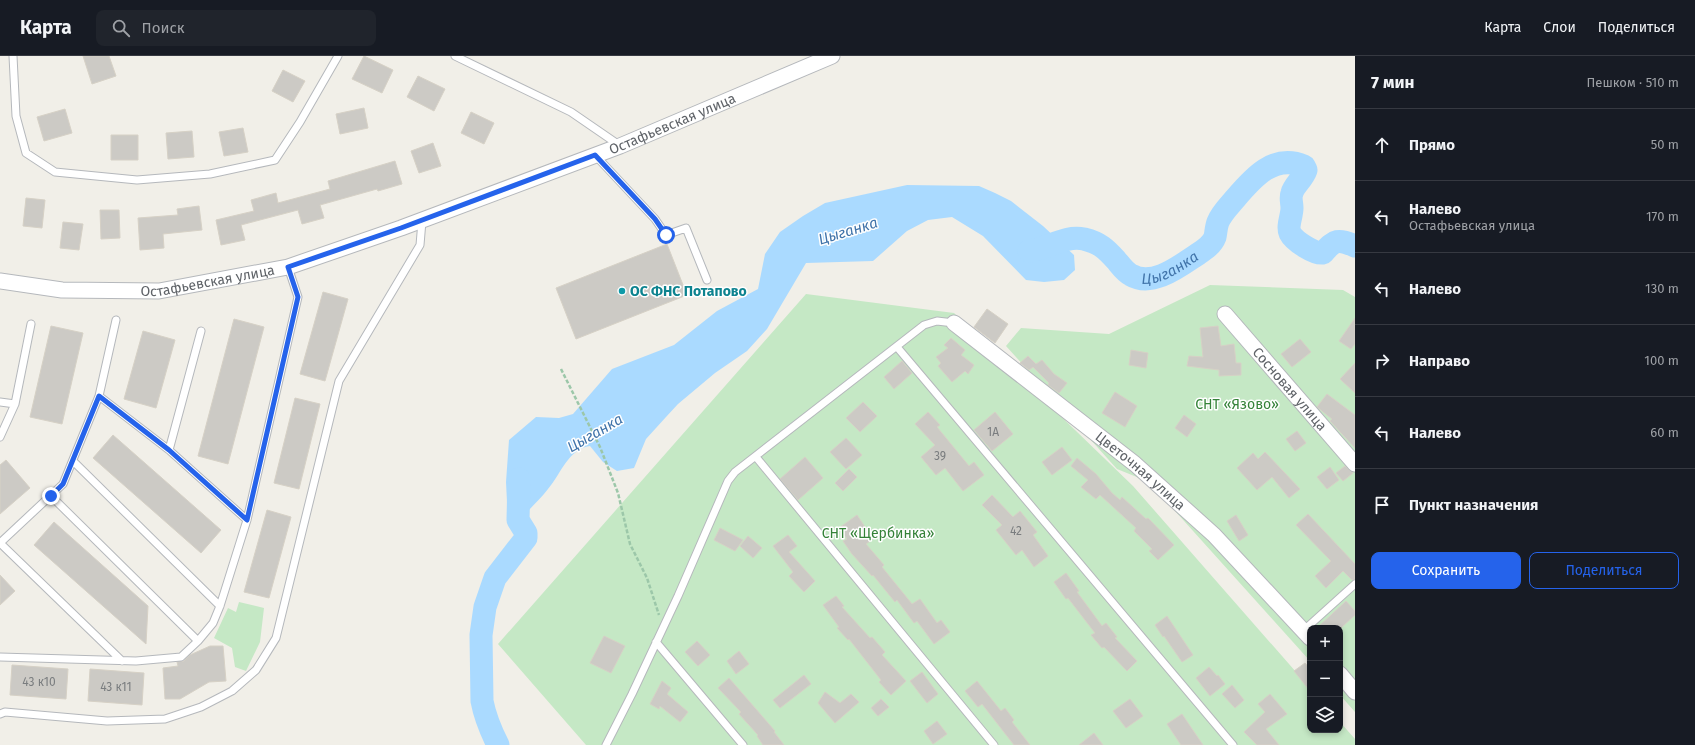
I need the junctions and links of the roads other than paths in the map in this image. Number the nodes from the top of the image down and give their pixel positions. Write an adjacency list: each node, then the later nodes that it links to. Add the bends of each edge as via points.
1 (13, 56): 2 (lane, via 16,116 26,153 56,172 137,180 210,174 275,160)
2 (338, 56)
3 (455, 56): 5 (lane, via 571,112)
4 (832, 56): 5 (street, Остафьевская улица)
5 (620, 146): 6 (street, Остафьевская улица)
6 (595, 155): 7 (street, Остафьевская улица); 9 (lane, via 655,219 666,235 686,228)
7 (422, 221): 8 (street, Остафьевская улица); 38 (lane, via 420,245 339,380 276,638 256,670 232,691 201,707 165,718 107,721 4,712)
8 (288, 267): 10 (street, Остафьевская улица, via 159,291 62,290); 26 (lane, via 298,297)
9 (707, 280)
10 (0, 282)
11 (1226, 314): 24 (street, Сосновая улица)
12 (116, 320): 17 (lane)
13 (31, 324): 19 (lane)
14 (954, 324): 16 (lane, via 937,321 924,325); 31 (street, Цветочная улица, via 1135,464 1214,535)
15 (201, 331): 21 (lane)
16 (898, 347): 22 (lane); 42 (lane)
17 (99, 396): 21 (lane); 23 (lane)
18 (0, 402): 19 (lane)
19 (15, 404): 20 (lane)
20 (0, 437)
21 (169, 450): 26 (lane)
22 (756, 457): 33 (lane, via 735,472 723,490); 41 (lane)
23 (73, 461): 25 (lane, via 63,484); 29 (lane)
24 (1355, 464)
25 (51, 496): 27 (lane); 32 (lane)
26 (247, 520): 29 (lane)
27 (0, 543): 35 (lane)
28 (1355, 584): 30 (lane)
29 (220, 606): 32 (lane, via 213,623)
30 (1316, 625)
31 (1307, 634)
32 (198, 641): 35 (lane, via 181,657)
33 (656, 642): 39 (lane); 40 (lane)
34 (0, 657): 35 (lane)
35 (122, 661)
36 (1343, 678): 37 (street)
37 (1355, 692)
38 (0, 714)
39 (606, 745)
40 (743, 745)
41 (994, 745)
42 (1233, 745)

